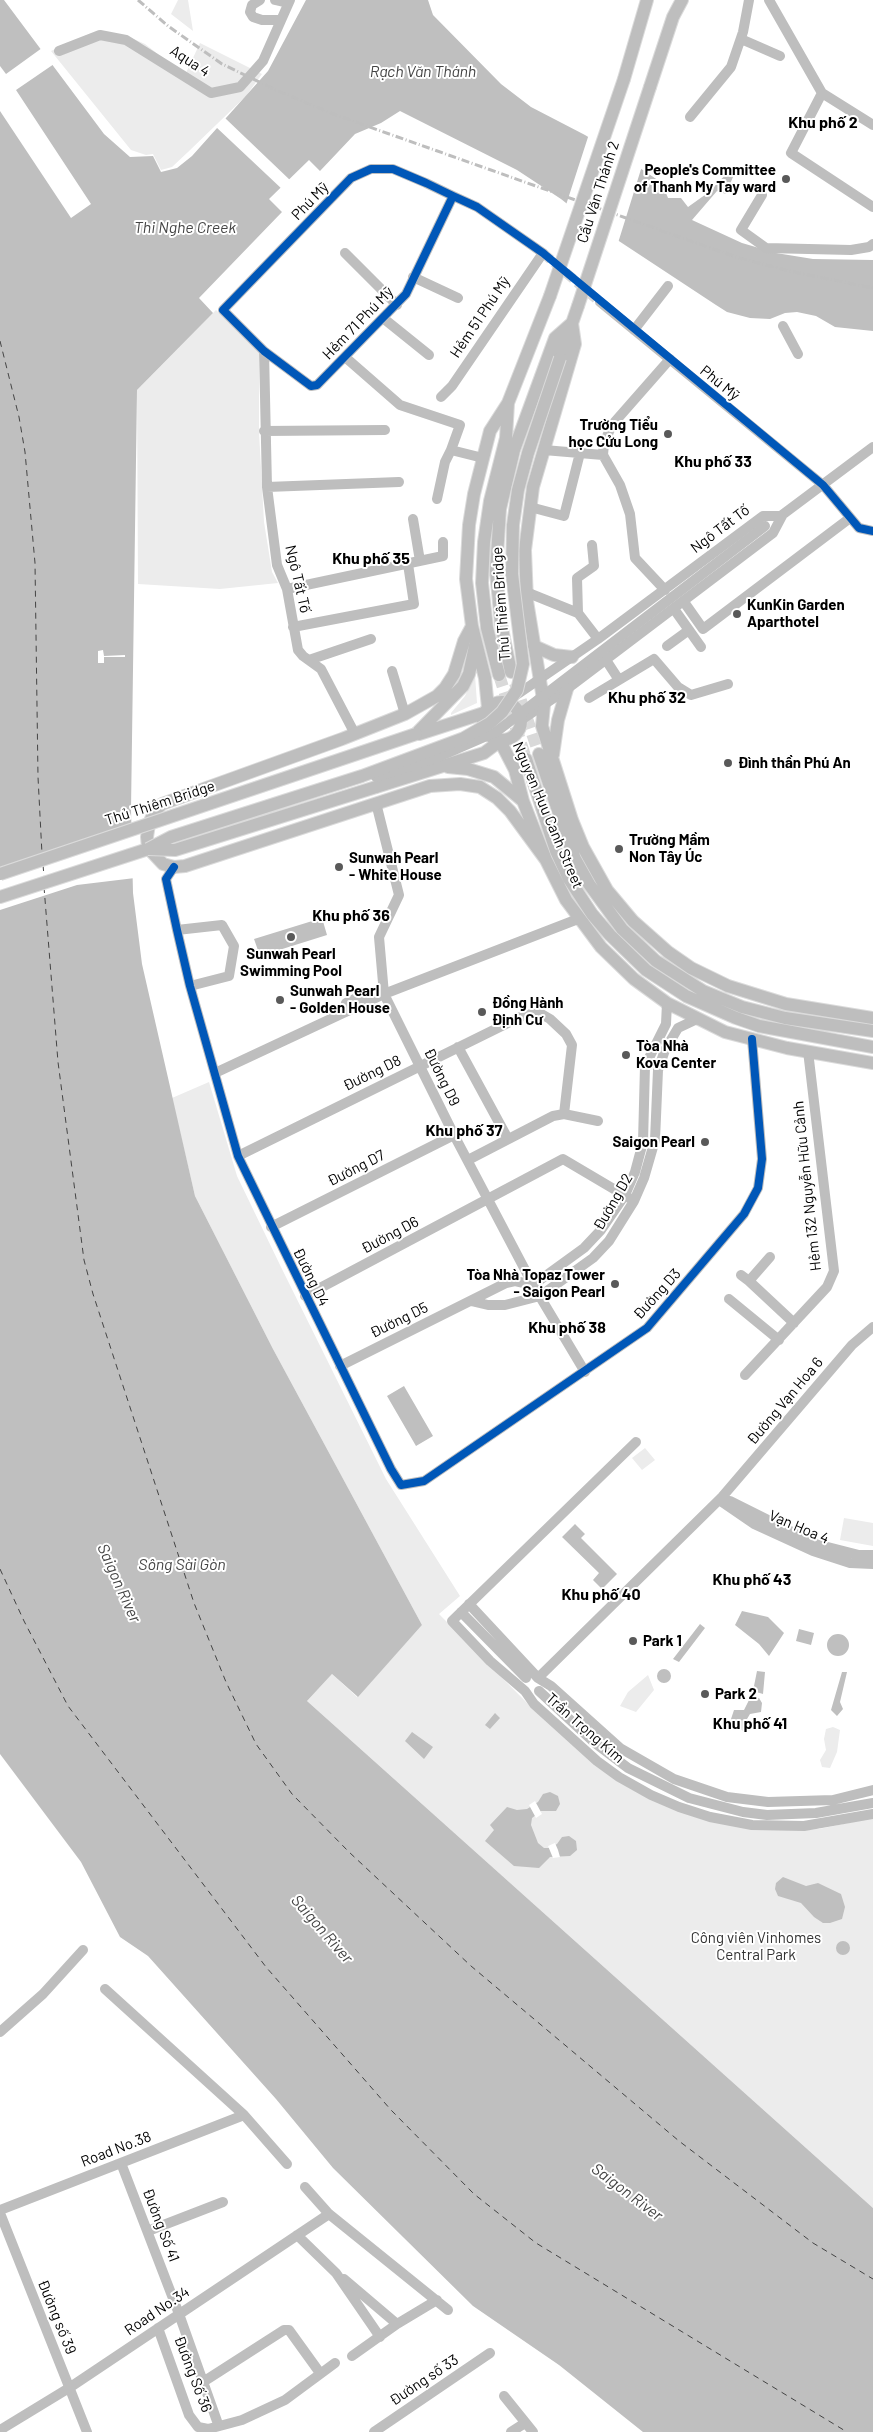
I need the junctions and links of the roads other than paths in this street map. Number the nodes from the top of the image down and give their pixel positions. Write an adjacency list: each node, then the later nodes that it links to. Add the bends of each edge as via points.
1 (260, 0): 10 (street, via 252,5 252,17)
2 (274, 0): 8 (street)
3 (647, 0): 39 (main road, Cầu Văn Thánh 2, bridge, via 624,79 550,296)
4 (673, 0): 9 (main road)
5 (682, 0): 9 (main road)
6 (750, 0): 11 (street)
7 (769, 0): 14 (street)
8 (289, 2): 10 (street, Aqua 4)
9 (673, 17): 29 (main road, Cầu Văn Thánh 2, bridge)
10 (281, 20): 12 (street, Aqua 4, via 263,61 240,87 211,92 126,40 100,35)
11 (741, 39): 13 (street); 15 (street, via 731,67)
12 (59, 51)
13 (780, 56)
14 (822, 93): 16 (street); 19 (street, via 791,153)
15 (690, 117)
16 (873, 125)
17 (762, 195): 20 (street, via 741,230 766,248 851,250)
18 (453, 196): 22 (street, Phú Mỹ, via 477,207); 23 (street, Hẻm 71 Phú Mỹ); 32 (street, Phú Mỹ, via 393,169 371,169 351,178 223,310)
19 (873, 207)
20 (873, 244)
21 (345, 253): 27 (street)
22 (543, 253): 38 (street, Hẻm 51 Phú Mỹ, via 452,386)
23 (413, 277): 25 (street); 27 (street, Hẻm 71 Phú Mỹ, via 406,294)
24 (668, 286): 31 (street)
25 (458, 298)
26 (600, 302): 31 (street, Phú Mỹ)
27 (396, 305): 28 (street, Hẻm 71 Phú Mỹ)
28 (382, 318): 34 (street); 35 (street, Hẻm 71 Phú Mỹ)
29 (572, 323): 39 (main road, via 555,338 514,450 500,509 496,571 505,673 486,620 482,582 484,542 490,501 506,438); 44 (main road, Nguyen Huu Canh Street, via 575,344); 97 (main road, Thủ Thiêm Bridge, bridge, via 518,490 512,574 523,654 517,690 502,712 479,731)
30 (783, 326): 33 (street)
31 (634, 330): 36 (street, Phú Mỹ)
32 (264, 351): 37 (street, Phú Mỹ, via 311,386); 41 (street, Ngô Tất Tố)
33 (798, 354)
34 (429, 355)
35 (345, 357): 37 (street, Hẻm 71 Phú Mỹ); 43 (street, via 400,406 460,425)
36 (670, 359): 46 (street, via 612,425); 49 (street, Phú Mỹ)
37 (317, 385)
38 (441, 397)
39 (508, 403): 47 (main road, via 490,431)
40 (386, 430): 41 (street)
41 (264, 431): 50 (street, Ngô Tất Tố)
42 (873, 447): 49 (street)
43 (451, 450): 47 (street); 51 (street)
44 (544, 450): 45 (street); 52 (main road, Nguyen Huu Canh Street)
45 (580, 453): 46 (street); 52 (street, via 564,516)
46 (603, 455): 62 (street, via 620,485 630,514 635,558)
47 (483, 458): 67 (main road, via 474,494 467,549 466,579)
48 (399, 482): 50 (street)
49 (823, 485): 53 (street); 54 (street, Phú Mỹ)
50 (267, 487): 61 (street, Ngô Tất Tố, via 277,565)
51 (437, 499)
52 (530, 507): 63 (main road, Nguyen Huu Canh Street, via 524,550)
53 (782, 516): 62 (street, Ngô Tất Tố, via 763,516); 64 (street, via 773,533); 97 (street, Thủ Thiêm Bridge, bridge, via 496,732 436,758 375,777)
54 (850, 518): 56 (street, Phú Mỹ, via 859,528); 64 (street, via 703,629)
55 (413, 519): 59 (street)
56 (873, 531)
57 (443, 542): 59 (street, via 443,556)
58 (592, 545): 66 (street, via 594,566 577,578)
59 (420, 561): 60 (street)
60 (408, 564): 61 (street); 68 (street, via 414,604)
61 (287, 589): 68 (street, Ngô Tất Tố)
62 (665, 590): 72 (street, Ngô Tất Tố)
63 (526, 592): 66 (street); 73 (main road, Nguyen Huu Canh Street)
64 (684, 602): 65 (street)
65 (674, 609): 69 (street); 78 (street)
66 (578, 612): 72 (street)
67 (472, 626): 70 (main road); 88 (main road, via 454,674 445,688)
68 (293, 627): 77 (street, Ngô Tất Tố, via 298,650)
69 (689, 630): 74 (street); 75 (street)
70 (476, 638): 86 (main road, via 485,678); 91 (main road, via 463,686)
71 (371, 639): 77 (street)
72 (598, 639): 76 (street, Ngô Tất Tố)
73 (534, 646): 76 (main road); 80 (main road, Nguyen Huu Canh Street)
74 (668, 646)
75 (701, 647)
76 (572, 657): 80 (street, Ngô Tất Tố)
77 (309, 660): 90 (street, Ngô Tất Tố, via 321,669)
78 (606, 660): 81 (street); 83 (street)
79 (392, 671): 88 (street)
80 (540, 679): 85 (main road, Nguyen Huu Canh Street); 87 (street, Ngô Tất Tố)
81 (619, 680): 82 (street, via 654,660 678,687 691,695); 84 (street)
82 (728, 684)
83 (567, 689): 85 (street); 95 (main road, via 558,720)
84 (589, 698)
85 (544, 704): 87 (street); 89 (main road, Nguyen Huu Canh Street)
86 (486, 710): 87 (main road, via 493,704); 91 (main road, Thủ Thiêm Bridge); 92 (main road, via 483,726 486,732)
87 (518, 712): 89 (main road, Nguyen Huu Canh Street); 92 (main road, via 519,731 515,736)
88 (405, 714): 90 (main road)
89 (542, 726): 95 (main road, Nguyen Huu Canh Street)
90 (355, 734): 102 (main road, via 162,804 149,824 148,848 157,860)
91 (416, 734): 103 (main road, Thủ Thiêm Bridge, bridge)
92 (500, 741): 96 (main road, via 484,753); 98 (main road, Nguyen Huu Canh Street, via 515,770)
93 (539, 754): 113 (main road, via 575,858 602,904 639,946 679,977 703,990 742,1007)
94 (526, 759): 115 (main road, via 556,851 569,879 592,914 627,954 664,983 710,1008 759,1026)
95 (553, 760): 110 (main road, Nguyen Huu Canh Street, via 572,820 597,873 619,906 649,937 691,968 719,982 786,1004)
96 (442, 766): 98 (main road, via 494,777); 100 (main road, bridge, via 175,850)
97 (362, 776): 100 (main road, Thủ Thiêm Bridge, bridge, via 171,837)
98 (523, 800): 101 (main road, Nguyen Huu Canh Street)
99 (376, 804): 101 (main road, via 430,786 460,784 480,788 491,793 510,811); 102 (main road); 108 (street, Đường D9, via 399,895 379,937)
100 (148, 849): 104 (main road, Thủ Thiêm Bridge)
101 (546, 860): 105 (main road, Nguyen Huu Canh Street)
102 (174, 867): 106 (street, Đường D4, via 166,879)
103 (0, 874)
104 (0, 897)
105 (578, 919): 108 (street); 109 (main road, Nguyen Huu Canh Street, via 614,960)
106 (177, 930): 107 (street, Đường D4); 107 (street, via 222,925 234,946 230,976)
107 (190, 986): 122 (street, Đường D4)
108 (384, 994): 121 (street, Đường D9); 122 (street)
109 (667, 1003): 112 (main road, Nguyen Huu Canh Street); 123 (street, Đường D2, via 666,1024 645,1066)
110 (813, 1008): 111 (main road, Nguyen Huu Canh Street); 113 (main road)
111 (873, 1018)
112 (697, 1019): 116 (main road, Nguyen Huu Canh Street, via 725,1032); 124 (street, Đường D2, via 678,1028 665,1050 658,1070)
113 (811, 1022): 114 (main road)
114 (873, 1031)
115 (806, 1035): 118 (main road); 119 (main road)
116 (752, 1039): 119 (main road, Nguyen Huu Canh Street); 145 (street, Đường D3, via 762,1159 758,1188 752,1202 647,1328)
117 (458, 1047): 121 (street, Đường D8); 125 (street, Đường D8, via 520,1017 538,1012 544,1014 566,1034 572,1045); 128 (street)
118 (873, 1047)
119 (808, 1052): 120 (main road, Nguyen Huu Canh Street); 141 (street, Hẻm 132 Nguyễn Hữu Cảnh, via 834,1271 827,1287)
120 (873, 1063)
121 (420, 1067): 127 (street, Đường D9); 129 (street, Đường D8)
122 (215, 1074): 129 (street, Đường D4)
123 (645, 1108): 124 (street); 131 (street, Đường D2, via 643,1142)
124 (656, 1108): 133 (street, Đường D2, via 655,1140)
125 (564, 1114): 126 (street); 128 (street, via 553,1116)
126 (598, 1121)
127 (454, 1136): 130 (street, Đường D9); 134 (street, Đường D7)
128 (508, 1139): 130 (street)
129 (238, 1156): 134 (street, Đường D4)
130 (468, 1160): 132 (street, Đường D9)
131 (625, 1195): 132 (street, Đường D6, via 563,1159); 133 (street); 136 (street, Đường D2, via 584,1248)
132 (489, 1199): 136 (street, Đường D9); 137 (street, Đường D6)
133 (634, 1201): 138 (street, Đường D2, via 593,1258)
134 (271, 1227): 137 (street, Đường D4)
135 (770, 1257): 141 (street, via 745,1278)
136 (533, 1285): 138 (street, Đường D9); 140 (street, Đường D5, via 515,1281)
137 (305, 1296): 144 (street, Đường D4)
138 (540, 1296): 140 (street, via 505,1305); 145 (street, Đường D9)
139 (729, 1299): 143 (street)
140 (471, 1302): 144 (street, Đường D5)
141 (794, 1323): 143 (street, Hẻm 132 Nguyễn Hữu Cảnh)
142 (873, 1327): 149 (street, Đường Vạn Hoa 6, via 852,1345)
143 (779, 1340): 146 (street, Hẻm 132 Nguyễn Hữu Cảnh)
144 (340, 1366): 148 (street, Đường D4)
145 (585, 1372): 148 (street, Đường D3, via 424,1481)
146 (745, 1376)
147 (636, 1442): 152 (street)
148 (401, 1485)
149 (720, 1498): 150 (street, Vạn Hoa 4, via 816,1544 859,1556); 151 (street, Vạn Hoa 4, via 754,1524 813,1551 850,1563); 155 (street, Đường Vạn Hoa 6)
150 (873, 1555)
151 (873, 1564)
152 (469, 1604): 153 (street); 155 (street, Trần Trọng Kim)
153 (460, 1612): 154 (street); 156 (street, Trần Trọng Kim, via 452,1620 490,1661)
154 (526, 1678): 155 (street); 156 (street, via 523,1684)
155 (538, 1678): 157 (street, via 541,1683); 158 (street, Trần Trọng Kim, via 620,1748 693,1787 727,1797 768,1802 833,1800)
156 (526, 1691): 157 (street, via 531,1694); 160 (street, Trần Trọng Kim, via 534,1704 597,1761 619,1777 679,1807 732,1822 779,1827 834,1822)
157 (539, 1691): 159 (street, Trần Trọng Kim, via 595,1743 628,1768 689,1798 767,1815 816,1813)
158 (873, 1790)
159 (873, 1803)
160 (873, 1814)
161 (83, 1950): 163 (street, via 43,1994)
162 (105, 1989): 164 (street)
163 (0, 2032)
164 (244, 2115): 165 (street, Road No.38); 166 (street)
165 (121, 2163): 169 (street, Road No.38); 171 (street, Đường Số 41)
166 (288, 2164)
167 (305, 2187): 170 (street)
168 (223, 2202): 171 (street)
169 (0, 2212): 185 (street, Đường số 39)
170 (329, 2214): 172 (street, Road No.34); 174 (street)
171 (148, 2231): 176 (street, Đường Số 41)
172 (297, 2235): 173 (street); 176 (street, Road No.34)
173 (336, 2273): 177 (street); 179 (street)
174 (437, 2300): 175 (street); 177 (street)
175 (448, 2310)
176 (180, 2314): 178 (street, Road No.34); 184 (street, Đường Số 41)
177 (397, 2324): 179 (street)
178 (158, 2328): 185 (street, Road No.34); 188 (street, Đường Số 36, via 189,2415 198,2427)
179 (380, 2337): 181 (street)
180 (490, 2352): 191 (street, Đường số 33)
181 (352, 2356)
182 (335, 2363): 183 (street, Đường Số 36)
183 (320, 2374): 184 (street, via 289,2330 284,2330); 188 (street, Đường Số 36, via 285,2400 242,2420)
184 (203, 2382): 188 (street, Đường Số 41)
185 (69, 2388): 189 (street, Road No.34); 190 (street, Đường số 39)
186 (504, 2396): 187 (street)
187 (525, 2423): 192 (street); 193 (street)
188 (218, 2424)
189 (0, 2430)
190 (87, 2432)
191 (374, 2432)
192 (511, 2432)
193 (533, 2432)

